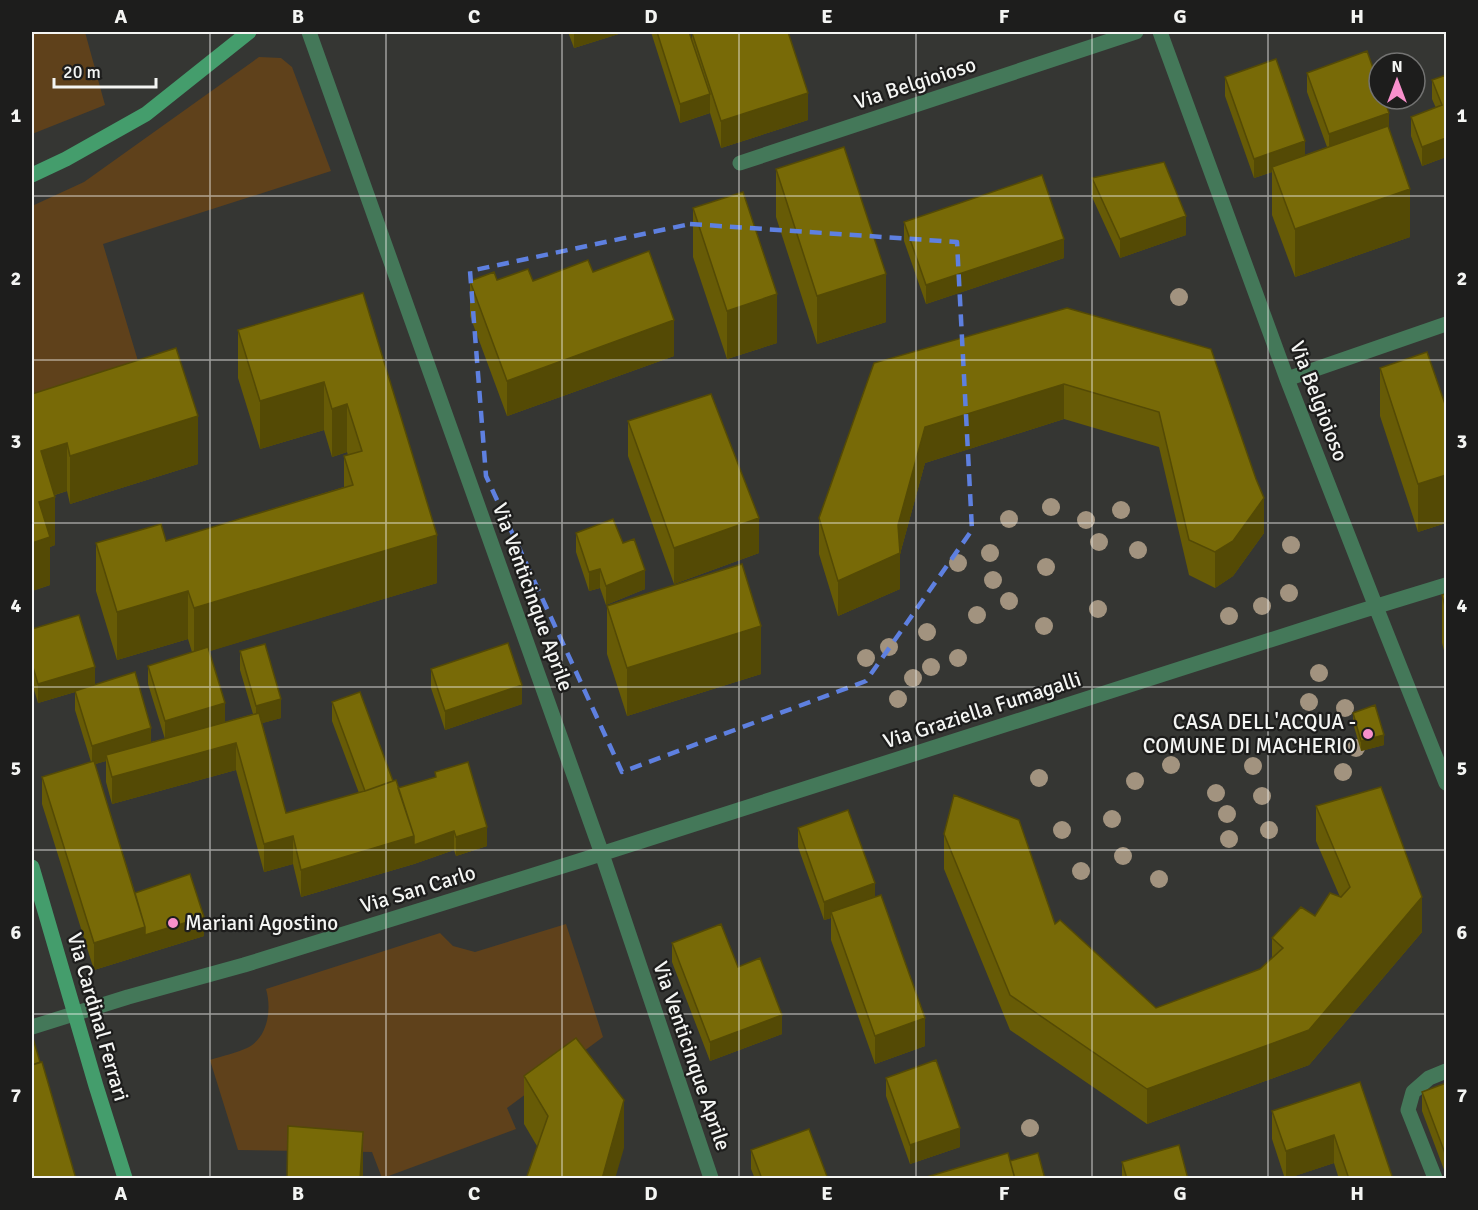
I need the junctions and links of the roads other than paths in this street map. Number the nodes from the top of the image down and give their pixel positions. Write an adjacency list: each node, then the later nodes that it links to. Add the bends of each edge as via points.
1 (249, 32): 6 (street, via 146,114)
2 (309, 32): 12 (street, Via Venticinque Aprile)
3 (1136, 32): 5 (street, Via Belgioioso)
4 (1160, 32): 8 (street, Via Belgioioso)
5 (740, 163)
6 (32, 175)
7 (1446, 324): 8 (street)
8 (1287, 379): 10 (street, Via Belgioioso)
9 (1446, 585): 10 (street, Via Graziella Fumagalli)
10 (1376, 608): 11 (street, Via Belgioioso); 12 (street, Via Graziella Fumagalli)
11 (1446, 783)
12 (602, 854): 14 (street, Via San Carlo); 18 (street, Via Venticinque Aprile)
13 (32, 867): 14 (street, Via Cardinal Ferrari)
14 (74, 1014): 15 (street, Via San Carlo); 17 (street, Via Cardinal Ferrari)
15 (32, 1027)
16 (1446, 1071): 19 (street, via 1429,1078 1413,1092 1408,1110)
17 (125, 1179)
18 (711, 1179)
19 (1435, 1179)

